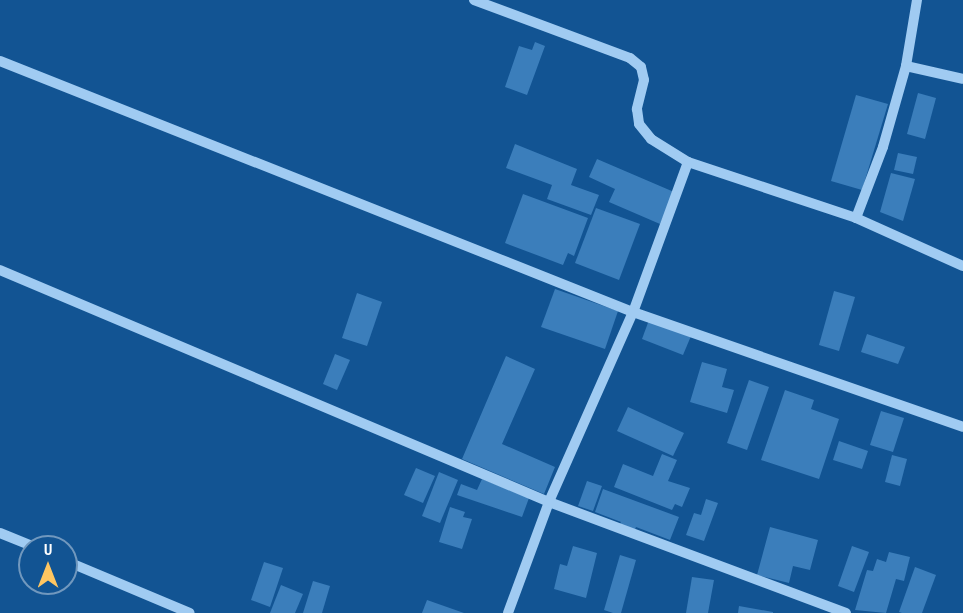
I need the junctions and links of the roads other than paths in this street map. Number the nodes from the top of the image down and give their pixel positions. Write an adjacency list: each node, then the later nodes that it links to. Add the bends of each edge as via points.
1 (474, 0): 3 (street)
2 (917, 0): 5 (street)
3 (508, 5): 7 (street, via 630,58 642,68 639,124 651,139)
4 (0, 61): 11 (street)
5 (906, 66): 6 (street); 8 (street, via 883,147)
6 (963, 80)
7 (688, 162): 8 (street); 11 (street)
8 (856, 218): 9 (street)
9 (963, 266)
10 (0, 270): 13 (street)
11 (633, 312): 12 (street); 13 (street)
12 (963, 427)
13 (549, 502): 18 (street); 19 (street)
14 (0, 533): 15 (street)
15 (18, 540)
16 (78, 566): 17 (street)
17 (190, 613)
18 (508, 613)
19 (846, 613)

